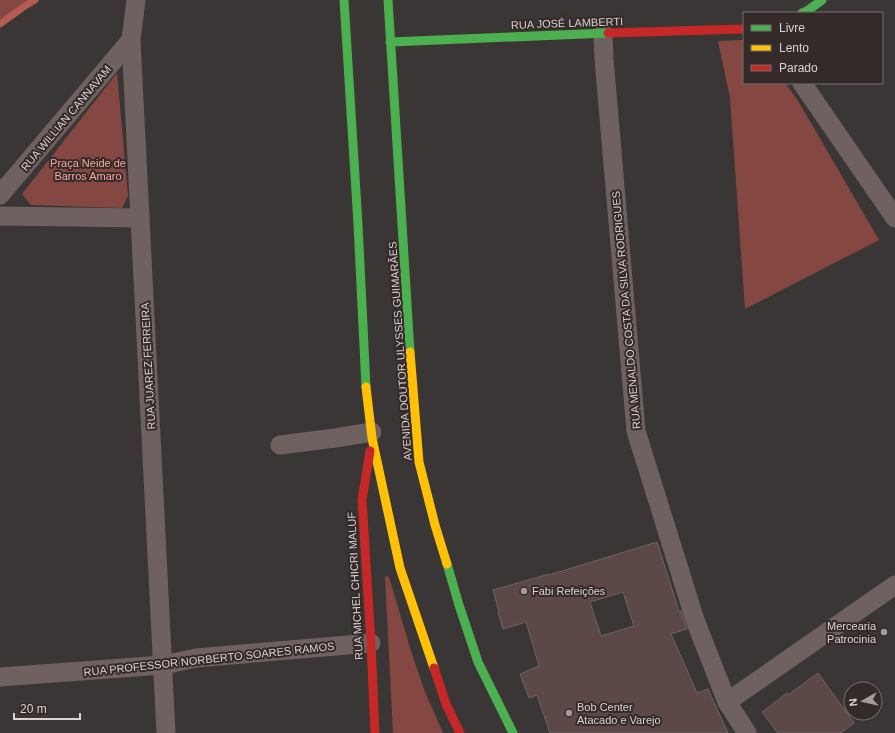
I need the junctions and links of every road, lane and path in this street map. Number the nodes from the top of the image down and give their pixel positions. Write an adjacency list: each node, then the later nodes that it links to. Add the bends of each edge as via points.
1 (136, 0): 6 (street, RUA JUAREZ FERREIRA)
2 (344, 0): 13 (main road, via 366,384)
3 (388, 0): 7 (main road, AVENIDA DOUTOR ULYSSES GUIMARÃES)
4 (743, 29): 5 (main road, RUA JOSÉ LAMBERTI)
5 (602, 34): 7 (main road, RUA JOSÉ LAMBERTI); 19 (street, RUA MENALDO COSTA DA SILVA RODRIGUES, via 636,431 695,620)
6 (131, 40): 9 (street, RUA WILLIAN CANNAVAM); 11 (street, RUA JUAREZ FERREIRA)
7 (390, 42): 23 (main road, AVENIDA DOUTOR ULYSSES GUIMARÃES, via 420,462 435,525 473,648)
8 (803, 84): 12 (street)
9 (0, 196)
10 (0, 216): 11 (street)
11 (140, 218): 17 (street, RUA JUAREZ FERREIRA)
12 (895, 218)
13 (372, 435): 14 (street); 16 (main road, RUA MICHEL CHICRI MALUF, via 362,500); 22 (main road, via 400,568 446,704)
14 (280, 446)
15 (895, 585): 19 (street)
16 (371, 643): 17 (street, RUA PROFESSOR NORBERTO SOARES RAMOS, via 196,658); 21 (main road, RUA MICHEL CHICRI MALUF)
17 (163, 665): 18 (street, RUA PROFESSOR NORBERTO SOARES RAMOS); 20 (street, RUA JUAREZ FERREIRA)
18 (0, 677)
19 (727, 702): 24 (street, RUA MENALDO COSTA DA SILVA RODRIGUES)
20 (166, 733)
21 (375, 733)
22 (460, 733)
23 (513, 733)
24 (747, 733)

